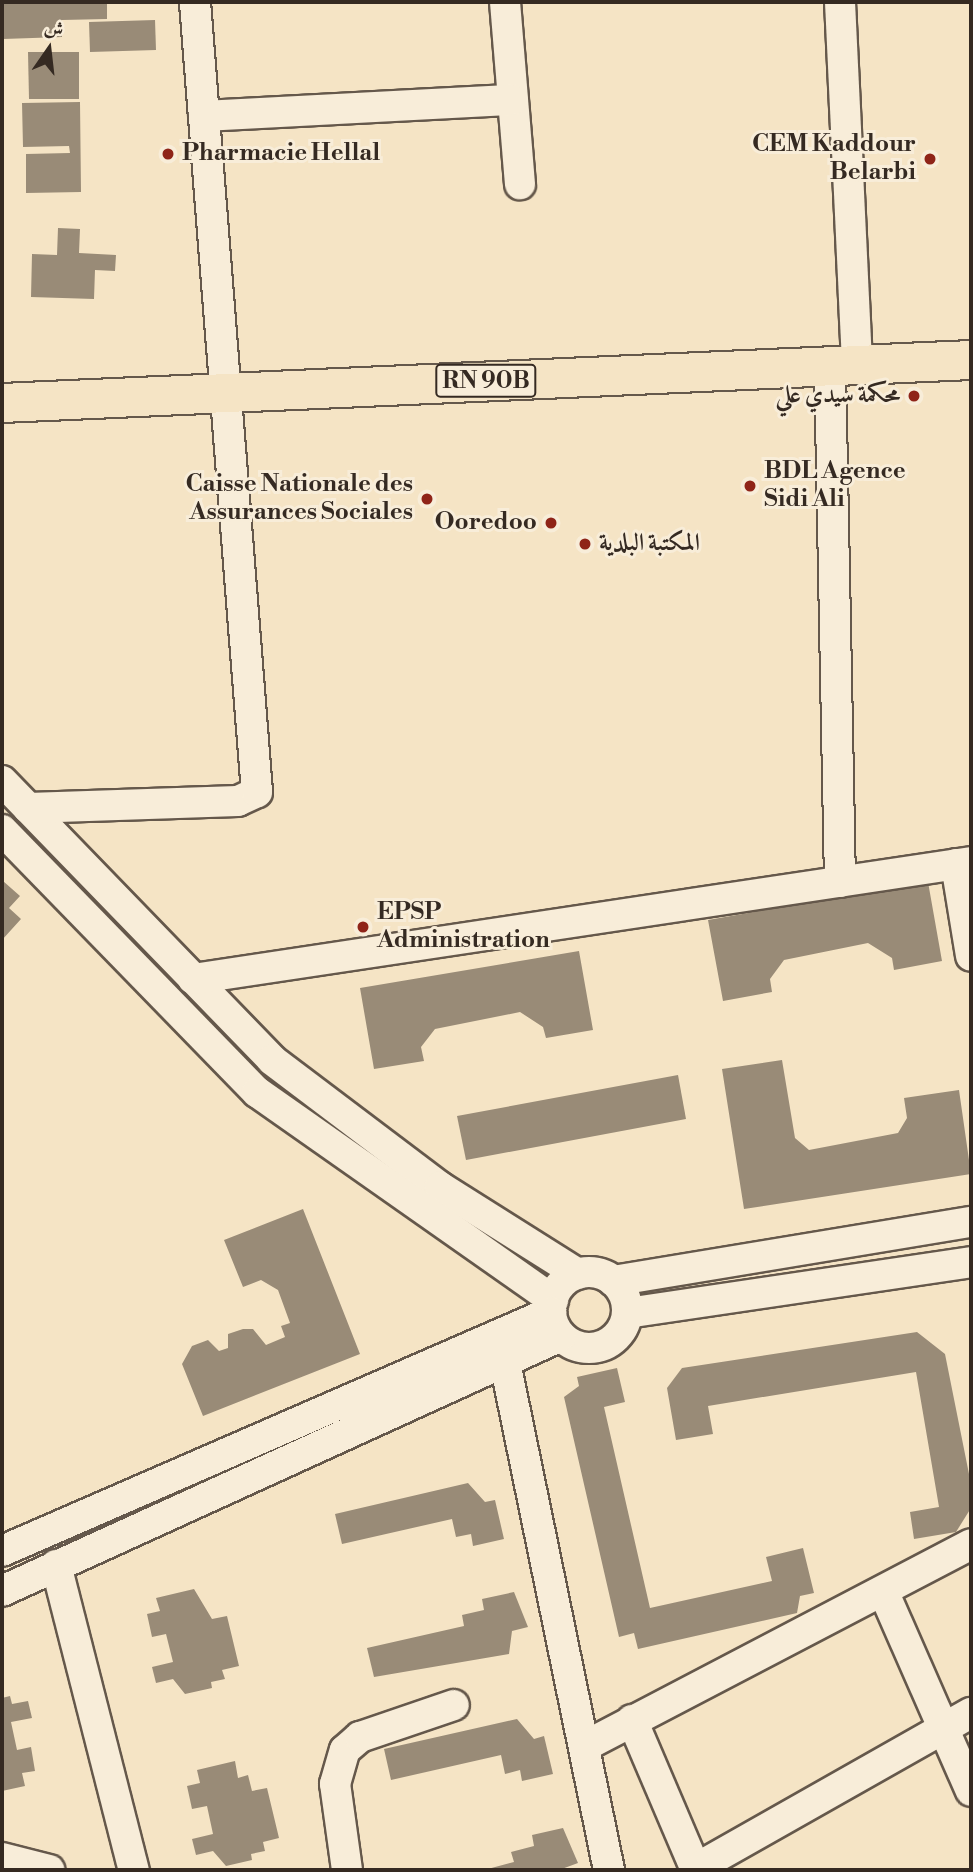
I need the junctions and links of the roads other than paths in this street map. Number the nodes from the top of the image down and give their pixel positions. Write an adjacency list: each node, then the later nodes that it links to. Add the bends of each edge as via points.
1 (195, 2): 5 (street)
2 (505, 2): 4 (street)
3 (840, 2): 8 (street)
4 (513, 100): 5 (street); 6 (street)
5 (204, 116): 9 (street)
6 (520, 184)
7 (971, 360): 8 (main road, RN 90B)
8 (844, 366): 9 (main road, RN 90B); 15 (street)
9 (228, 391): 10 (main road, RN 90B); 12 (street, via 257,792 238,800)
10 (2, 403)
11 (2, 781): 12 (street)
12 (28, 808): 17 (street)
13 (2, 830): 23 (street, via 257,1093)
14 (964, 863): 15 (street); 16 (street)
15 (840, 882): 17 (street)
16 (971, 956)
17 (193, 979): 20 (street, via 272,1060 440,1187)
18 (971, 1225): 21 (street)
19 (971, 1262): 22 (street)
20 (578, 1274): 21 (street); 23 (street)
21 (613, 1281): 22 (street)
22 (628, 1313): 23 (street, via 618,1336 596,1348)
23 (555, 1316): 24 (street)
24 (502, 1348): 26 (street); 27 (street); 34 (street)
25 (971, 1544): 29 (street)
26 (2, 1551)
27 (56, 1565): 28 (street); 38 (street)
28 (2, 1591)
29 (884, 1594): 32 (street); 33 (street)
30 (454, 1705): 39 (street, via 359,1737 345,1750 335,1784)
31 (971, 1713): 33 (street)
32 (632, 1720): 34 (street); 41 (street)
33 (942, 1729): 35 (street); 41 (street)
34 (587, 1745): 40 (street)
35 (971, 1791)
36 (2, 1858): 37 (street)
37 (38, 1869)
38 (134, 1870)
39 (347, 1870)
40 (609, 1870)
41 (695, 1870)

